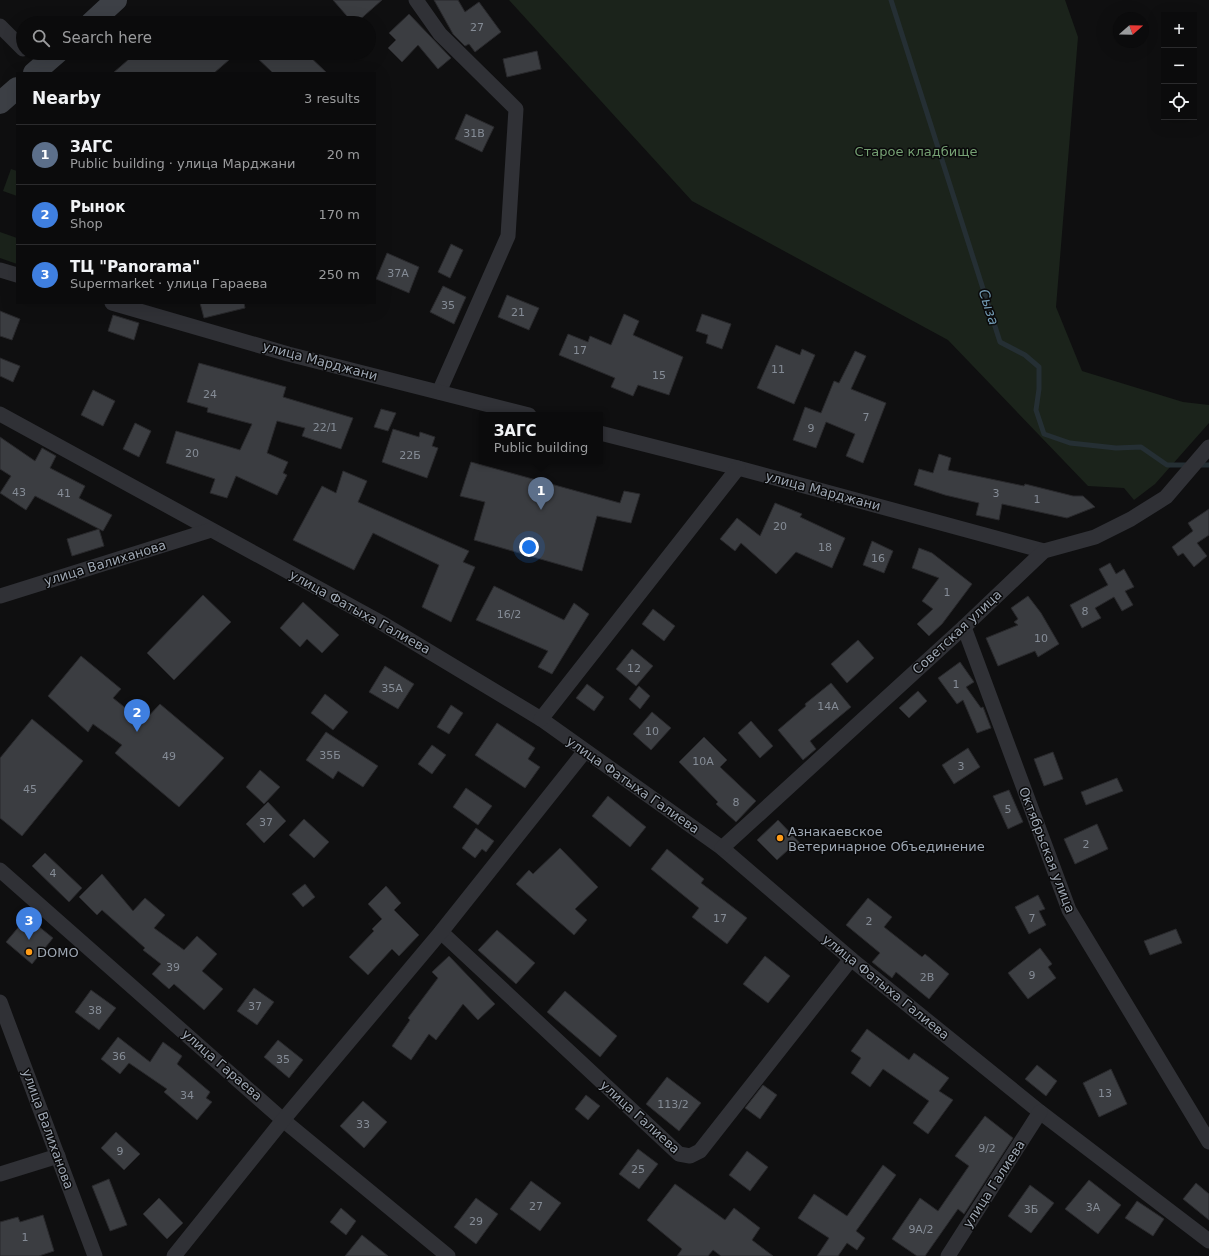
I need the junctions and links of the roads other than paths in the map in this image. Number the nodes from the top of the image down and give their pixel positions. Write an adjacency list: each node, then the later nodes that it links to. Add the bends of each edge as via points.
1 (116, 0): 3 (main road)
2 (416, 0): 11 (street, via 440,34 516,109 508,236)
3 (98, 16)
4 (0, 26): 5 (street)
5 (16, 42)
6 (16, 89): 7 (main road)
7 (0, 103)
8 (0, 270): 9 (street)
9 (16, 275)
10 (115, 304): 11 (street, улица Марджани, via 288,354)
11 (439, 392): 12 (street, улица Марджани)
12 (517, 412)
13 (0, 414): 17 (street, улица Фатыха Галиева)
14 (603, 434): 16 (street, улица Марджани)
15 (1209, 447): 18 (street, Советская улица, via 1166,497 1095,537)
16 (738, 468): 18 (street, улица Марджани); 21 (street)
17 (211, 530): 19 (street, улица Валиханова); 21 (street, улица Фатыха Галиева, via 380,622)
18 (1044, 551): 20 (street, Советская улица)
19 (0, 596)
20 (964, 627): 23 (street, Советская улица); 30 (street, Октябрьская улица, via 1069,910)
21 (541, 719): 22 (street, улица Фатыха Галиева)
22 (585, 751): 23 (street, улица Фатыха Галиева); 25 (street)
23 (722, 848): 26 (street, улица Фатыха Галиева)
24 (0, 870): 29 (street, улица Гараева)
25 (441, 932): 26 (street, улица Галиева, via 679,1154 690,1156 700,1151); 29 (street)
26 (851, 959): 28 (street, улица Фатыха Галиева)
27 (0, 1002): 31 (street, улица Валиханова)
28 (1040, 1112): 33 (street, улица Фатыха Галиева); 37 (street, улица Галиева)
29 (283, 1120): 35 (street); 36 (street, улица Гараева)
30 (1209, 1142)
31 (58, 1156): 32 (street); 34 (street, улица Валиханова)
32 (0, 1174)
33 (1209, 1241)
34 (95, 1256)
35 (174, 1256)
36 (448, 1256)
37 (948, 1256)

